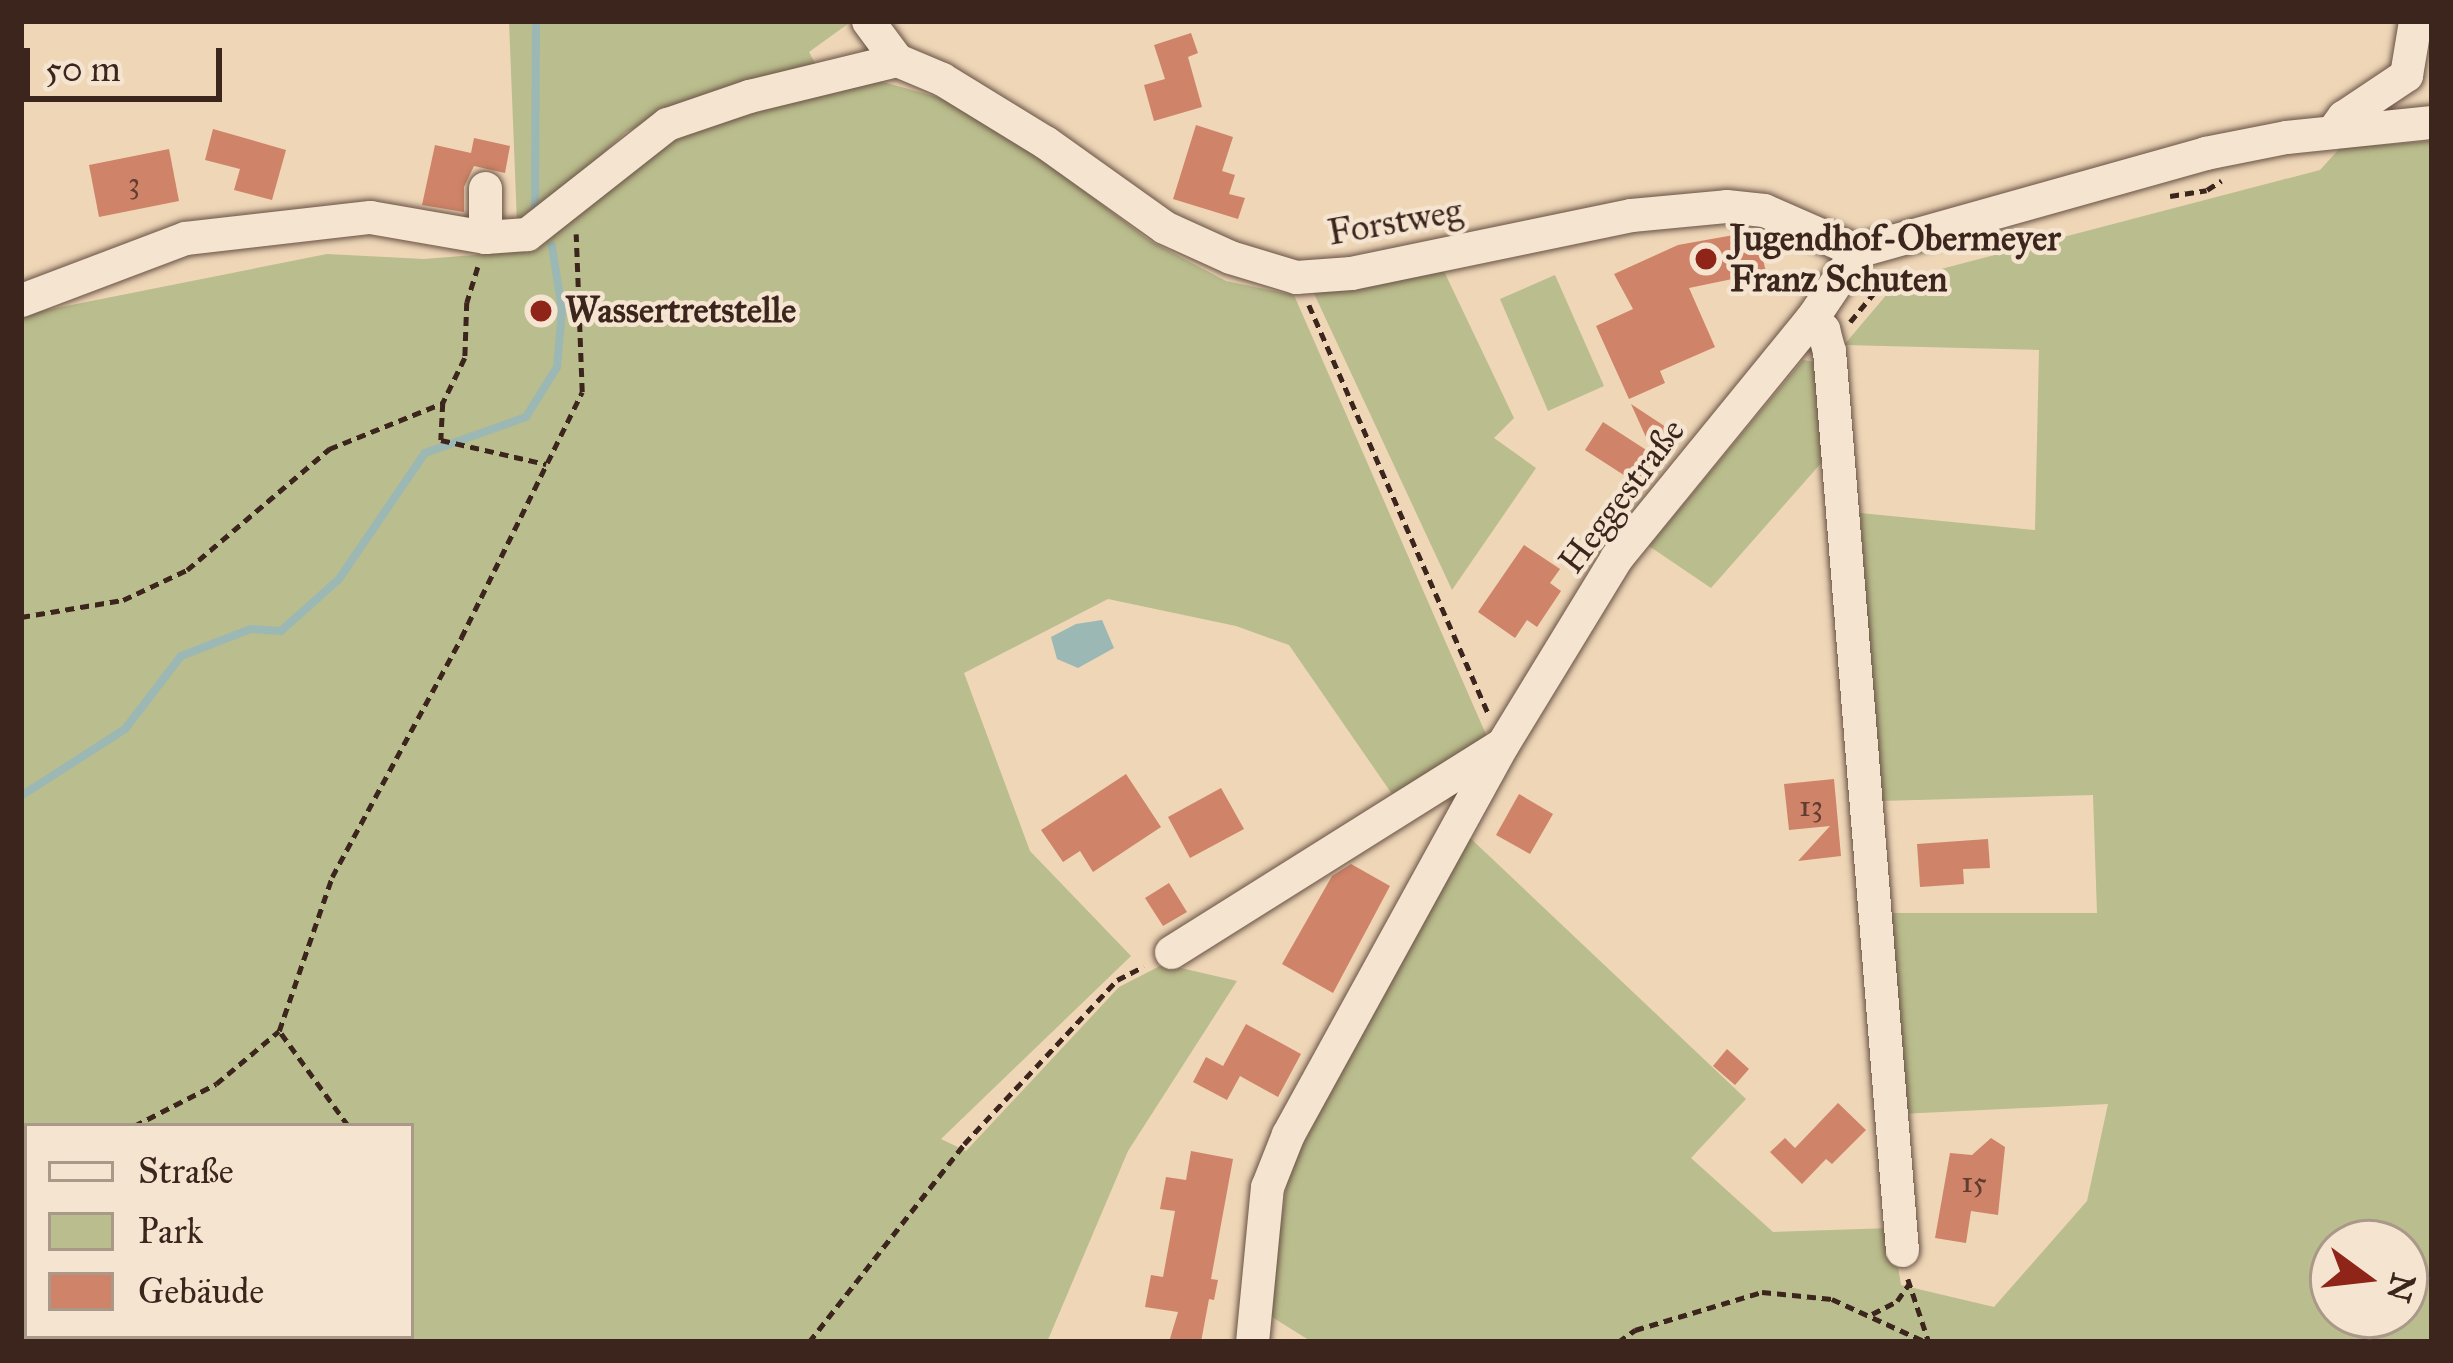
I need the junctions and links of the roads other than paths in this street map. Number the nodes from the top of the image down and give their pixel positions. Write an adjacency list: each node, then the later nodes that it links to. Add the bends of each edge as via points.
1 (868, 21): 3 (street, Forstweg)
2 (2415, 21): 4 (street)
3 (897, 60): 9 (street, via 667,124 527,233); 10 (street, Forstweg, via 1045,142 1165,227 1296,277 1351,273 1631,215 1726,206 1764,210)
4 (2406, 75): 5 (street); 7 (street)
5 (2432, 106)
6 (2432, 122): 7 (street)
7 (2332, 133): 10 (street, via 2205,153)
8 (485, 188): 9 (street)
9 (485, 237): 11 (street, via 370,217 185,238)
10 (1857, 250): 12 (street, Heggestraße)
11 (21, 300)
12 (1812, 318): 13 (street, Heggestraße, via 1616,558); 15 (street, via 1829,351)
13 (1502, 745): 14 (street); 16 (street, Heggestraße, via 1288,1134 1268,1187)
14 (1171, 952)
15 (1902, 1250)
16 (1252, 1342)

